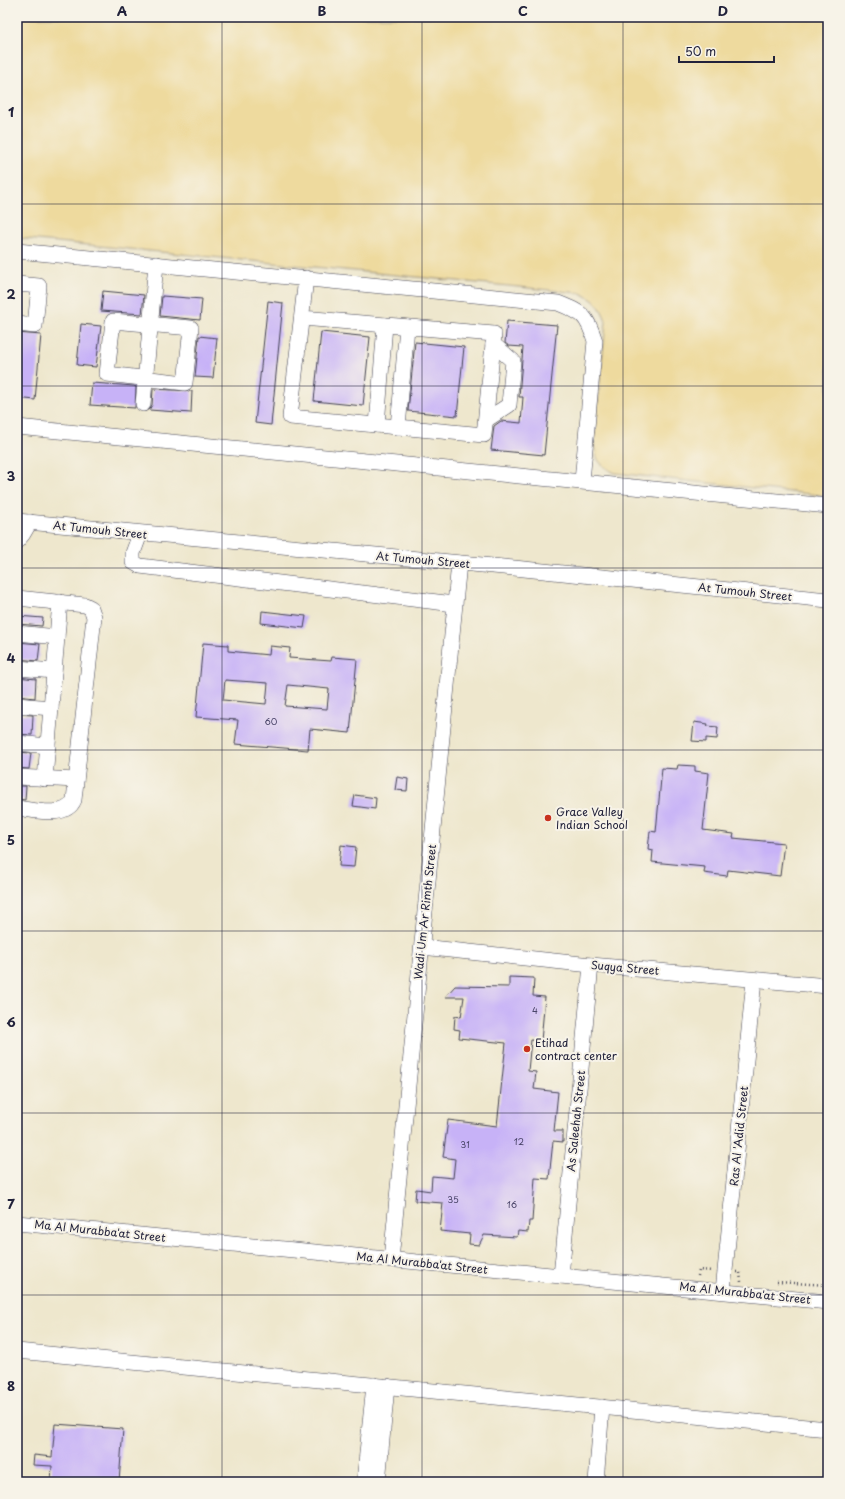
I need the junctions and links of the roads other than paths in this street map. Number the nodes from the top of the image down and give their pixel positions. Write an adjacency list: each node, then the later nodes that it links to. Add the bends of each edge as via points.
1 (17, 250): 2 (street)
2 (156, 264): 3 (street); 7 (street)
3 (306, 278): 5 (street); 17 (street, via 558,303 580,312 590,323 595,341)
4 (17, 284): 6 (street, via 39,286 35,326)
5 (302, 318): 8 (street); 14 (street, via 290,417)
6 (17, 324)
7 (150, 324): 11 (street); 11 (street, via 113,321 107,374); 11 (street, via 191,328 185,383)
8 (385, 325): 9 (street); 14 (street)
9 (407, 327): 10 (street, via 494,334); 16 (street)
10 (493, 344): 13 (street); 13 (street, via 513,361 510,398 509,405)
11 (145, 378): 12 (street)
12 (143, 404)
13 (486, 420): 16 (street, via 484,435)
14 (378, 425): 16 (street)
15 (17, 427): 17 (street)
16 (398, 427)
17 (582, 481): 18 (street)
18 (828, 506)
19 (23, 522): 20 (street, At Tumouh Street); 21 (street, via 24,534)
20 (140, 534): 22 (street, At Tumouh Street); 26 (street, via 133,553 133,562 140,566)
21 (17, 541)
22 (459, 563): 24 (street, At Tumouh Street); 26 (street, Wadi Um Ar Rimth Street)
23 (17, 598): 25 (street)
24 (828, 600)
25 (60, 602): 28 (street); 37 (street, via 88,606 94,614)
26 (454, 604): 39 (street, Wadi Um Ar Rimth Street)
27 (17, 633): 28 (street)
28 (57, 637): 30 (street)
29 (17, 668): 30 (street)
30 (54, 671): 32 (street)
31 (17, 706): 32 (street)
32 (51, 708): 34 (street)
33 (17, 743): 34 (street)
34 (48, 746): 36 (street)
35 (17, 777): 36 (street)
36 (45, 779): 37 (street)
37 (76, 780): 38 (street, via 74,800 66,810 58,812)
38 (17, 808)
39 (422, 947): 40 (street, Suqya Street); 44 (street, Wadi Um Ar Rimth Street)
40 (591, 965): 41 (street, Suqya Street); 45 (street, As Saleehah Street)
41 (754, 980): 42 (street, Suqya Street); 46 (street, Ras Al 'Adid Street)
42 (828, 986)
43 (17, 1223): 44 (street, Ma Al Murabba'at Street)
44 (391, 1260): 45 (street, Ma Al Murabba'at Street)
45 (561, 1276): 46 (street, Ma Al Murabba'at Street)
46 (723, 1291): 47 (street, Ma Al Murabba'at Street)
47 (828, 1302)
48 (17, 1351): 49 (street)
49 (381, 1385): 50 (street); 52 (street); 53 (street)
50 (602, 1407): 51 (street); 54 (street)
51 (828, 1429)
52 (364, 1482)
53 (378, 1482)
54 (596, 1482)

